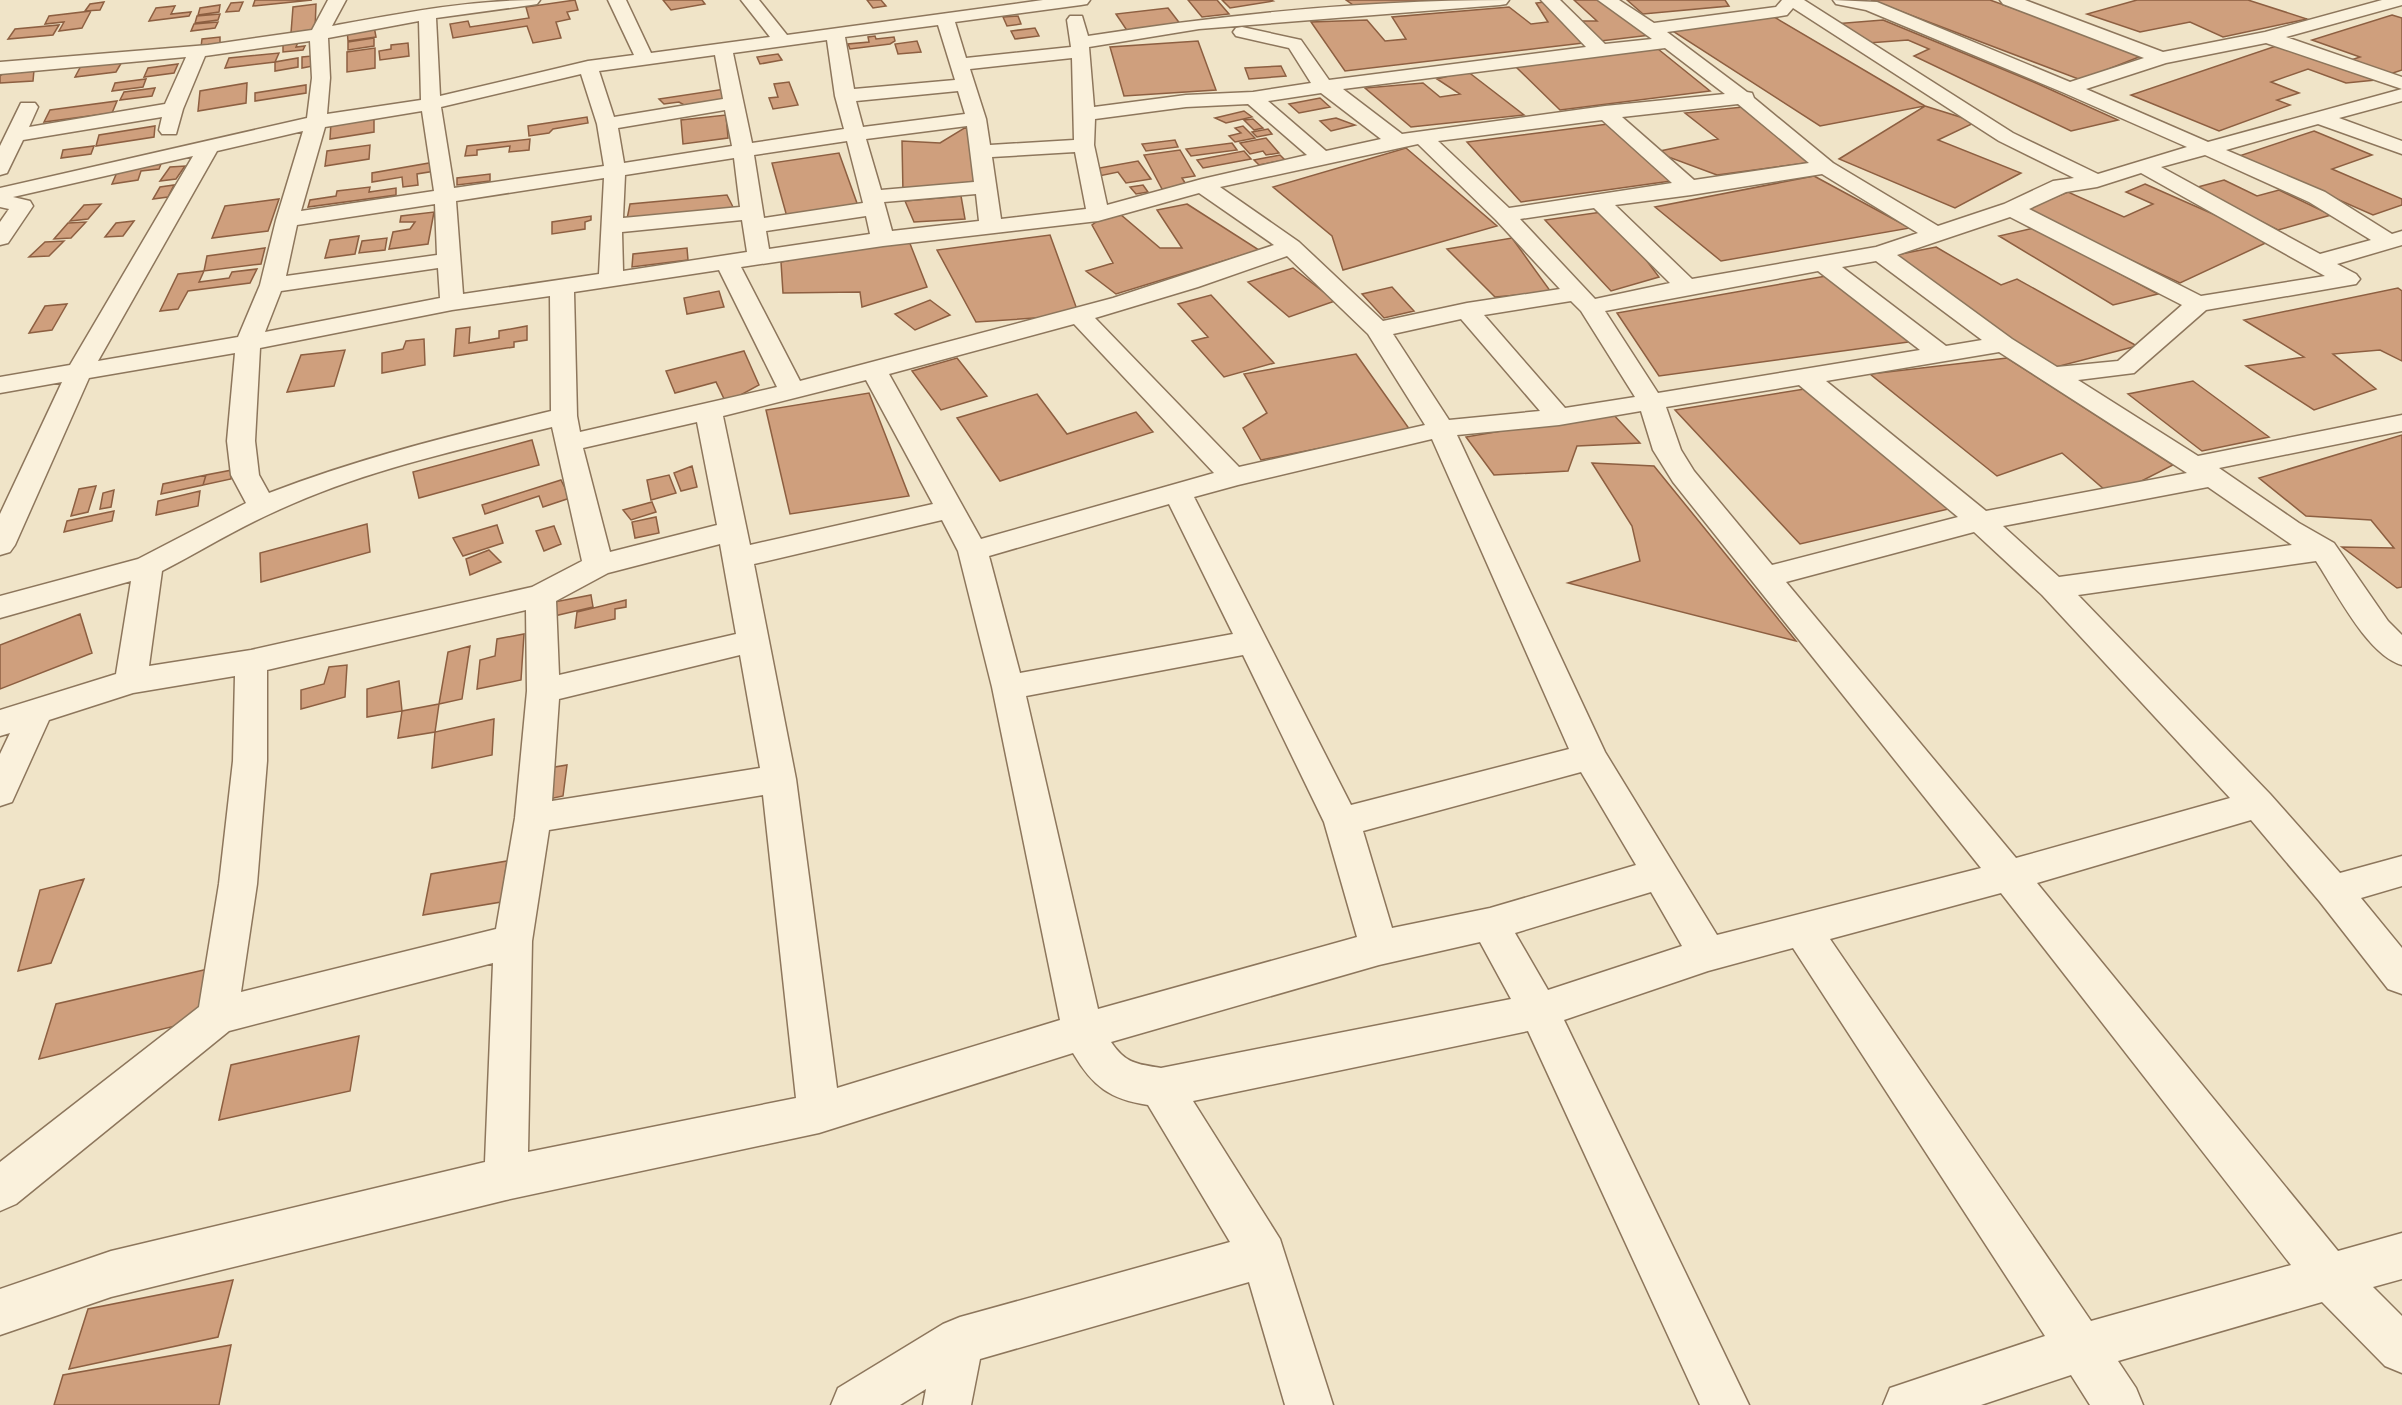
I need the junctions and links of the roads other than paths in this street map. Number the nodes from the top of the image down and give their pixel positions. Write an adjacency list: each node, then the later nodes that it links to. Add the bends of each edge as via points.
1 (338, 0): 26 (street)
2 (531, 0): 19 (street)
3 (617, 0): 35 (street)
4 (750, 0): 28 (street)
5 (1336, 0): 20 (street)
6 (1500, 0): 20 (street)
7 (1550, 0): 32 (street)
8 (1607, 0): 24 (street)
9 (1791, 0): 24 (street, via 1781,11); 73 (street, via 2006,137)
10 (1842, 0): 42 (street, via 1870,6)
11 (2009, 0): 18 (street)
12 (2356, 0): 17 (street)
13 (2401, 0): 17 (street)
14 (1077, 1): 16 (street); 30 (street)
15 (2064, 2): 18 (street)
16 (1040, 3): 23 (street)
17 (2378, 7): 21 (street); 27 (street)
18 (2035, 10): 34 (street)
19 (427, 14): 26 (street); 48 (street)
20 (1349, 14): 22 (street)
21 (2402, 14)
22 (1195, 16): 30 (street); 41 (street, via 1295,44)
23 (945, 19): 25 (street, via 916,15); 36 (street)
24 (1651, 29): 29 (street)
25 (835, 33): 28 (street); 44 (street)
26 (319, 34): 33 (street); 55 (street, via 321,78)
27 (2267, 37): 34 (street); 39 (street)
28 (782, 40): 31 (street)
29 (1668, 42): 32 (street); 45 (street)
30 (1080, 47): 36 (street); 52 (street)
31 (723, 49): 35 (street); 47 (street)
32 (1599, 49): 41 (street)
33 (198, 51): 38 (street); 49 (street)
34 (2162, 58): 42 (street)
35 (645, 60): 37 (street)
36 (961, 64): 40 (street)
37 (588, 67): 48 (street); 56 (street)
38 (0, 68)
39 (2402, 83)
40 (965, 85): 44 (street); 54 (street)
41 (1323, 86): 46 (street); 60 (street)
42 (2069, 88): 63 (street)
43 (2402, 95): 53 (street)
44 (845, 96): 57 (street)
45 (1745, 97): 51 (street); 70 (street)
46 (1253, 98): 52 (street, via 1186,101); 68 (street)
47 (734, 103): 56 (street); 65 (street)
48 (431, 104): 55 (street); 78 (street)
49 (173, 109): 58 (street); 67 (street)
50 (9, 110): 58 (street, via 28,107)
51 (1605, 112): 59 (street); 76 (street)
52 (1085, 114): 61 (street)
53 (2320, 118): 63 (street); 64 (street)
54 (976, 119): 57 (street); 66 (street)
55 (316, 122): 62 (street); 86 (street)
56 (607, 124): 72 (street)
57 (854, 134): 65 (street); 80 (street)
58 (16, 135): 71 (street)
59 (1423, 138): 60 (street); 84 (street)
60 (1398, 141): 68 (street)
61 (1084, 145): 66 (street); 83 (street)
62 (209, 147): 67 (street); 113 (street)
63 (2207, 148): 69 (street); 92 (street, via 2317,197)
64 (2402, 148)
65 (743, 152): 72 (street); 85 (street)
66 (981, 152): 75 (street)
67 (163, 155): 77 (street)
68 (1321, 157): 74 (street)
69 (2143, 166): 73 (street); 99 (street)
70 (1827, 167): 76 (street); 89 (street)
71 (0, 169)
72 (615, 170): 78 (street); 87 (street)
73 (2097, 181): 82 (street, via 2061,186)
74 (1202, 184): 83 (street); 93 (street)
75 (987, 187): 80 (street); 88 (street)
76 (1691, 189): 81 (street)
77 (0, 194)
78 (445, 196): 86 (street); 96 (street)
79 (0, 201): 90 (street, via 22,206)
80 (874, 202): 85 (street); 91 (street)
81 (1600, 202): 84 (street); 103 (street)
82 (2012, 209): 89 (street); 106 (street)
83 (1098, 214): 88 (street)
84 (1504, 215): 104 (street)
85 (753, 219): 87 (street); 95 (street)
86 (287, 220): 101 (street)
87 (611, 226): 100 (street)
88 (991, 227): 91 (street)
89 (1937, 236): 94 (street)
90 (0, 238)
91 (883, 239): 95 (street)
92 (2396, 240): 99 (street)
93 (1291, 247): 108 (street, via 1221,273); 109 (street)
94 (1880, 253): 98 (street); 111 (street)
95 (759, 257): 97 (street)
96 (449, 260): 101 (street); 105 (street)
97 (727, 262): 100 (street); 117 (street)
98 (1823, 262): 103 (street); 112 (street)
99 (2318, 262): 106 (street, via 2348,279)
100 (611, 279): 102 (street)
101 (272, 285): 110 (street)
102 (562, 286): 105 (street); 120 (street)
103 (1687, 287): 104 (street)
104 (1583, 300): 107 (street); 118 (street)
105 (452, 303): 110 (street)
106 (2198, 304): 111 (street, via 2125,368 2052,375)
107 (1467, 310): 109 (street); 121 (street)
108 (1079, 315): 114 (street); 126 (street)
109 (1378, 330): 123 (street)
110 (248, 343): 113 (street); 128 (street, via 241,441 245,476)
111 (2002, 344): 112 (street); 125 (street)
112 (1939, 352): 115 (street)
113 (80, 370): 116 (street); 131 (street)
114 (875, 372): 117 (street); 129 (street)
115 (1804, 376): 118 (street); 130 (street)
116 (0, 385)
117 (792, 392): 119 (street)
118 (1651, 402): 121 (street); 137 (street, via 1667,450 1683,476)
119 (709, 412): 124 (street); 132 (street)
120 (564, 416): 124 (street); 128 (street, via 416,452)
121 (1559, 417): 123 (street)
122 (2402, 423): 125 (street)
123 (1441, 429): 126 (street); 151 (street)
124 (568, 443): 135 (street)
125 (2203, 471): 130 (street); 133 (street)
126 (1233, 477): 127 (street)
127 (1178, 493): 134 (street); 143 (street)
128 (262, 506): 136 (street)
129 (950, 509): 132 (street); 134 (street)
130 (1980, 522): 137 (street); 138 (street)
131 (0, 545)
132 (736, 545): 135 (street); 142 (street)
133 (2324, 550): 138 (street); 141 (street)
134 (974, 551): 147 (street)
135 (598, 565): 139 (street)
136 (148, 566): 140 (street); 146 (street)
137 (1766, 577): 159 (street)
138 (2053, 588): 154 (street)
139 (541, 596): 145 (street); 148 (street)
140 (0, 607)
141 (2389, 625): 144 (street)
142 (753, 640): 148 (street); 152 (street)
143 (1252, 642): 147 (street); 156 (street)
144 (2402, 654)
145 (251, 662): 146 (street); 168 (street, via 250,761 238,884)
146 (131, 681): 149 (street)
147 (1008, 687): 169 (street)
148 (543, 691): 155 (street)
149 (36, 712): 150 (street); 153 (street)
150 (0, 723)
151 (1590, 757): 156 (street); 158 (street)
152 (779, 779): 155 (street); 171 (street)
153 (0, 792)
154 (2258, 804): 159 (street); 160 (street)
155 (534, 818): 163 (street)
156 (1342, 822): 164 (street)
157 (2402, 871): 160 (street)
158 (1659, 874): 161 (street); 165 (street)
159 (2008, 876): 162 (street); 176 (street)
160 (2333, 891): 166 (street)
161 (1490, 924): 164 (street); 167 (street)
162 (1803, 931): 165 (street); 179 (street)
163 (513, 941): 168 (street); 172 (street)
164 (1379, 948): 169 (street)
165 (1708, 954): 167 (street)
166 (2402, 977)
167 (1539, 1011): 170 (street); 184 (street)
168 (218, 1016): 173 (street)
169 (1083, 1032): 170 (street, via 1106,1070 1127,1083); 171 (street)
170 (1161, 1088): 174 (street)
171 (819, 1113): 172 (street)
172 (506, 1178): 177 (street, via 111,1274)
173 (0, 1189)
174 (1264, 1255): 178 (street); 183 (street)
175 (2402, 1256): 176 (street)
176 (2329, 1276): 179 (street); 180 (street)
177 (0, 1312)
178 (960, 1341): 181 (street); 182 (street)
179 (2081, 1348): 185 (street); 186 (street)
180 (2402, 1349)
181 (855, 1405)
182 (947, 1405)
183 (1309, 1405)
184 (1725, 1405)
185 (1907, 1405)
186 (2119, 1405)

